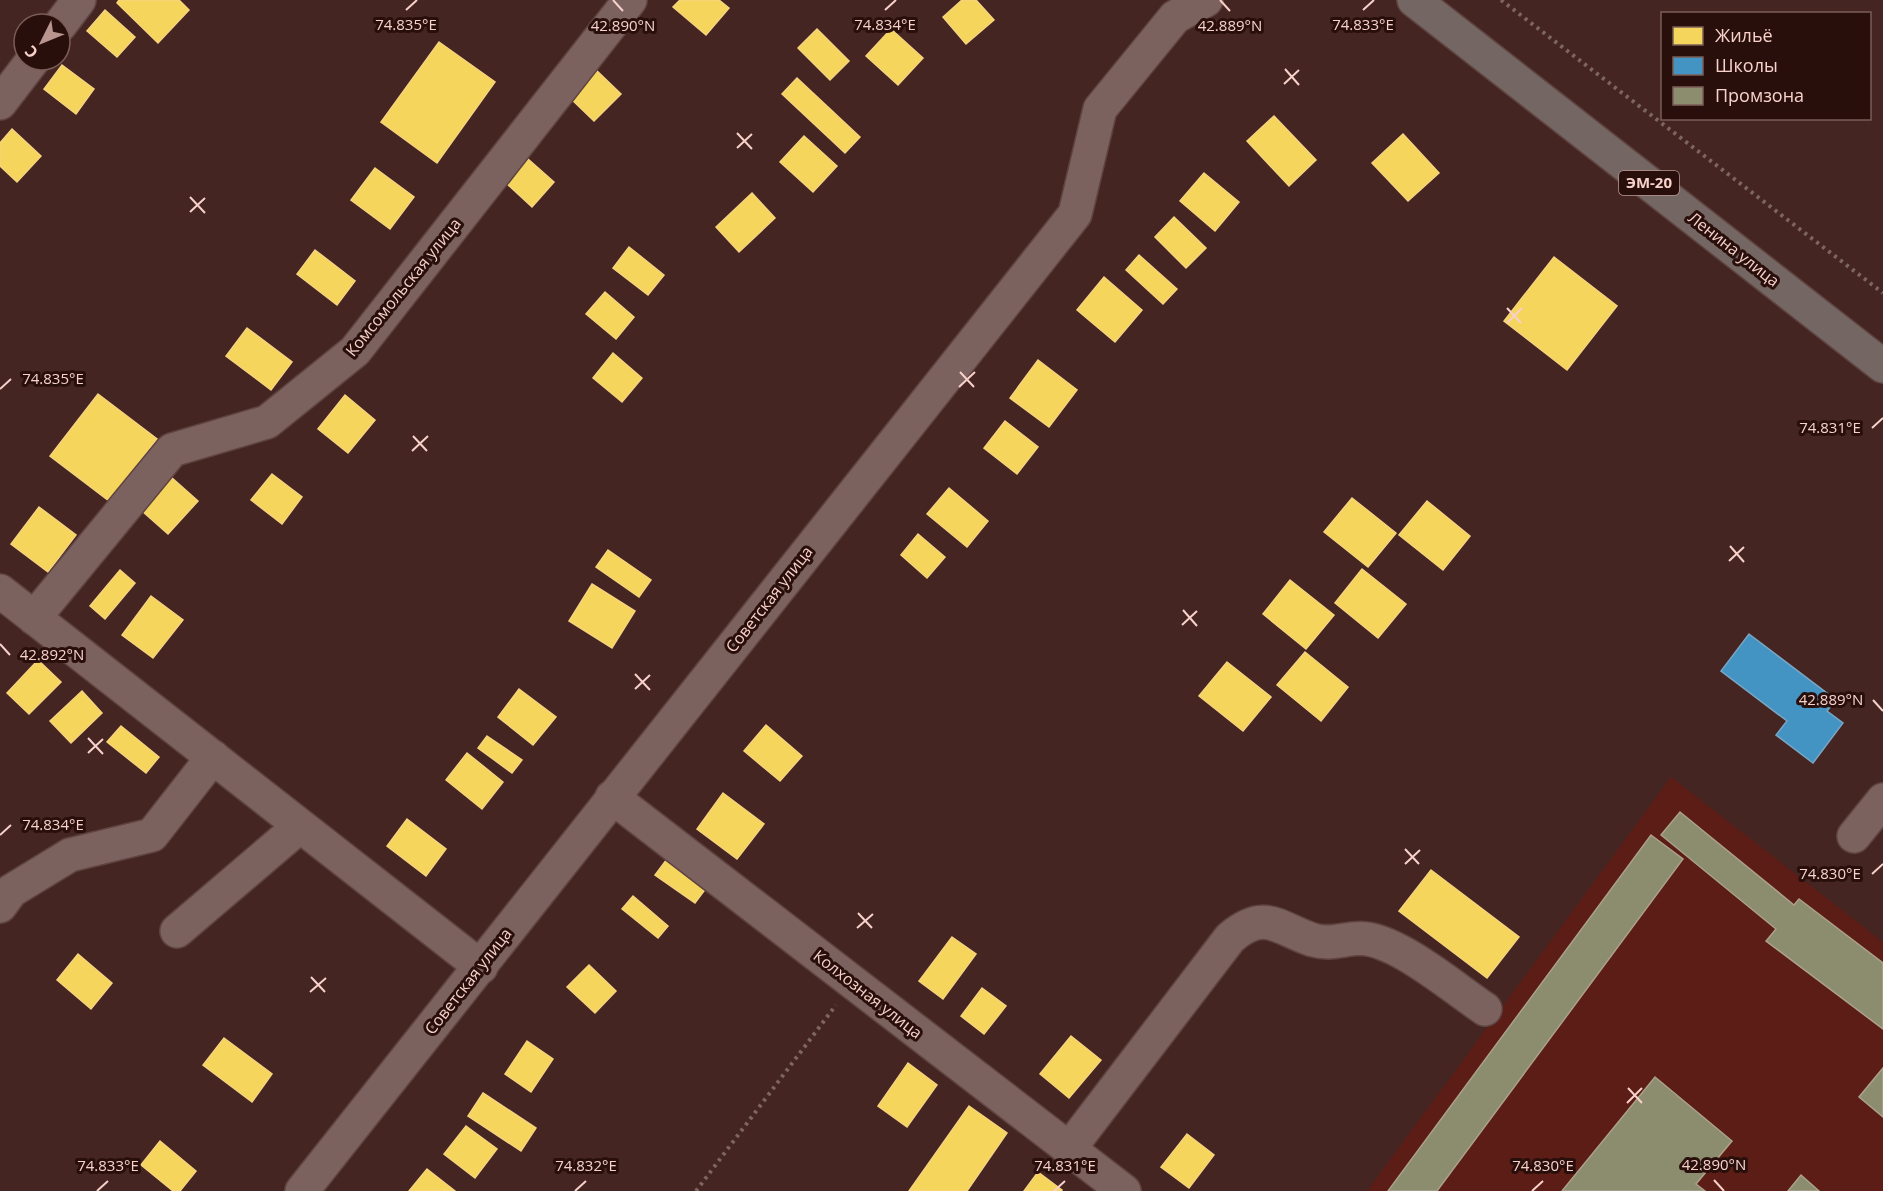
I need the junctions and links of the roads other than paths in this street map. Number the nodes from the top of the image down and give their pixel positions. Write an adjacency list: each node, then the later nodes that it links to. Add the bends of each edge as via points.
1 (79, 0): 5 (street)
2 (630, 0): 10 (street, Комсомольская улица, via 355,351 267,422 172,450)
3 (1206, 0): 12 (street, Советская улица, via 1175,17 1100,109 1075,214)
4 (1414, 0): 8 (main road, Ленина улица / ЭМ-20)
5 (70, 12)
6 (24, 72): 7 (street)
7 (0, 103)
8 (1883, 366)
9 (0, 591): 10 (street)
10 (34, 618): 11 (street)
11 (213, 757): 14 (street); 16 (street, via 152,835 70,855 11,891)
12 (612, 797): 18 (street, Советская улица); 20 (street, Колхозная улица)
13 (1883, 800): 15 (street)
14 (300, 826): 17 (street); 18 (street)
15 (1854, 836)
16 (0, 906)
17 (177, 931)
18 (481, 967): 21 (street, Советская улица)
19 (1485, 1009): 20 (street, via 1391,946 1354,938 1330,943 1267,921 1249,924 1230,938)
20 (1069, 1149): 22 (street, Колхозная улица)
21 (302, 1191)
22 (1124, 1191)

